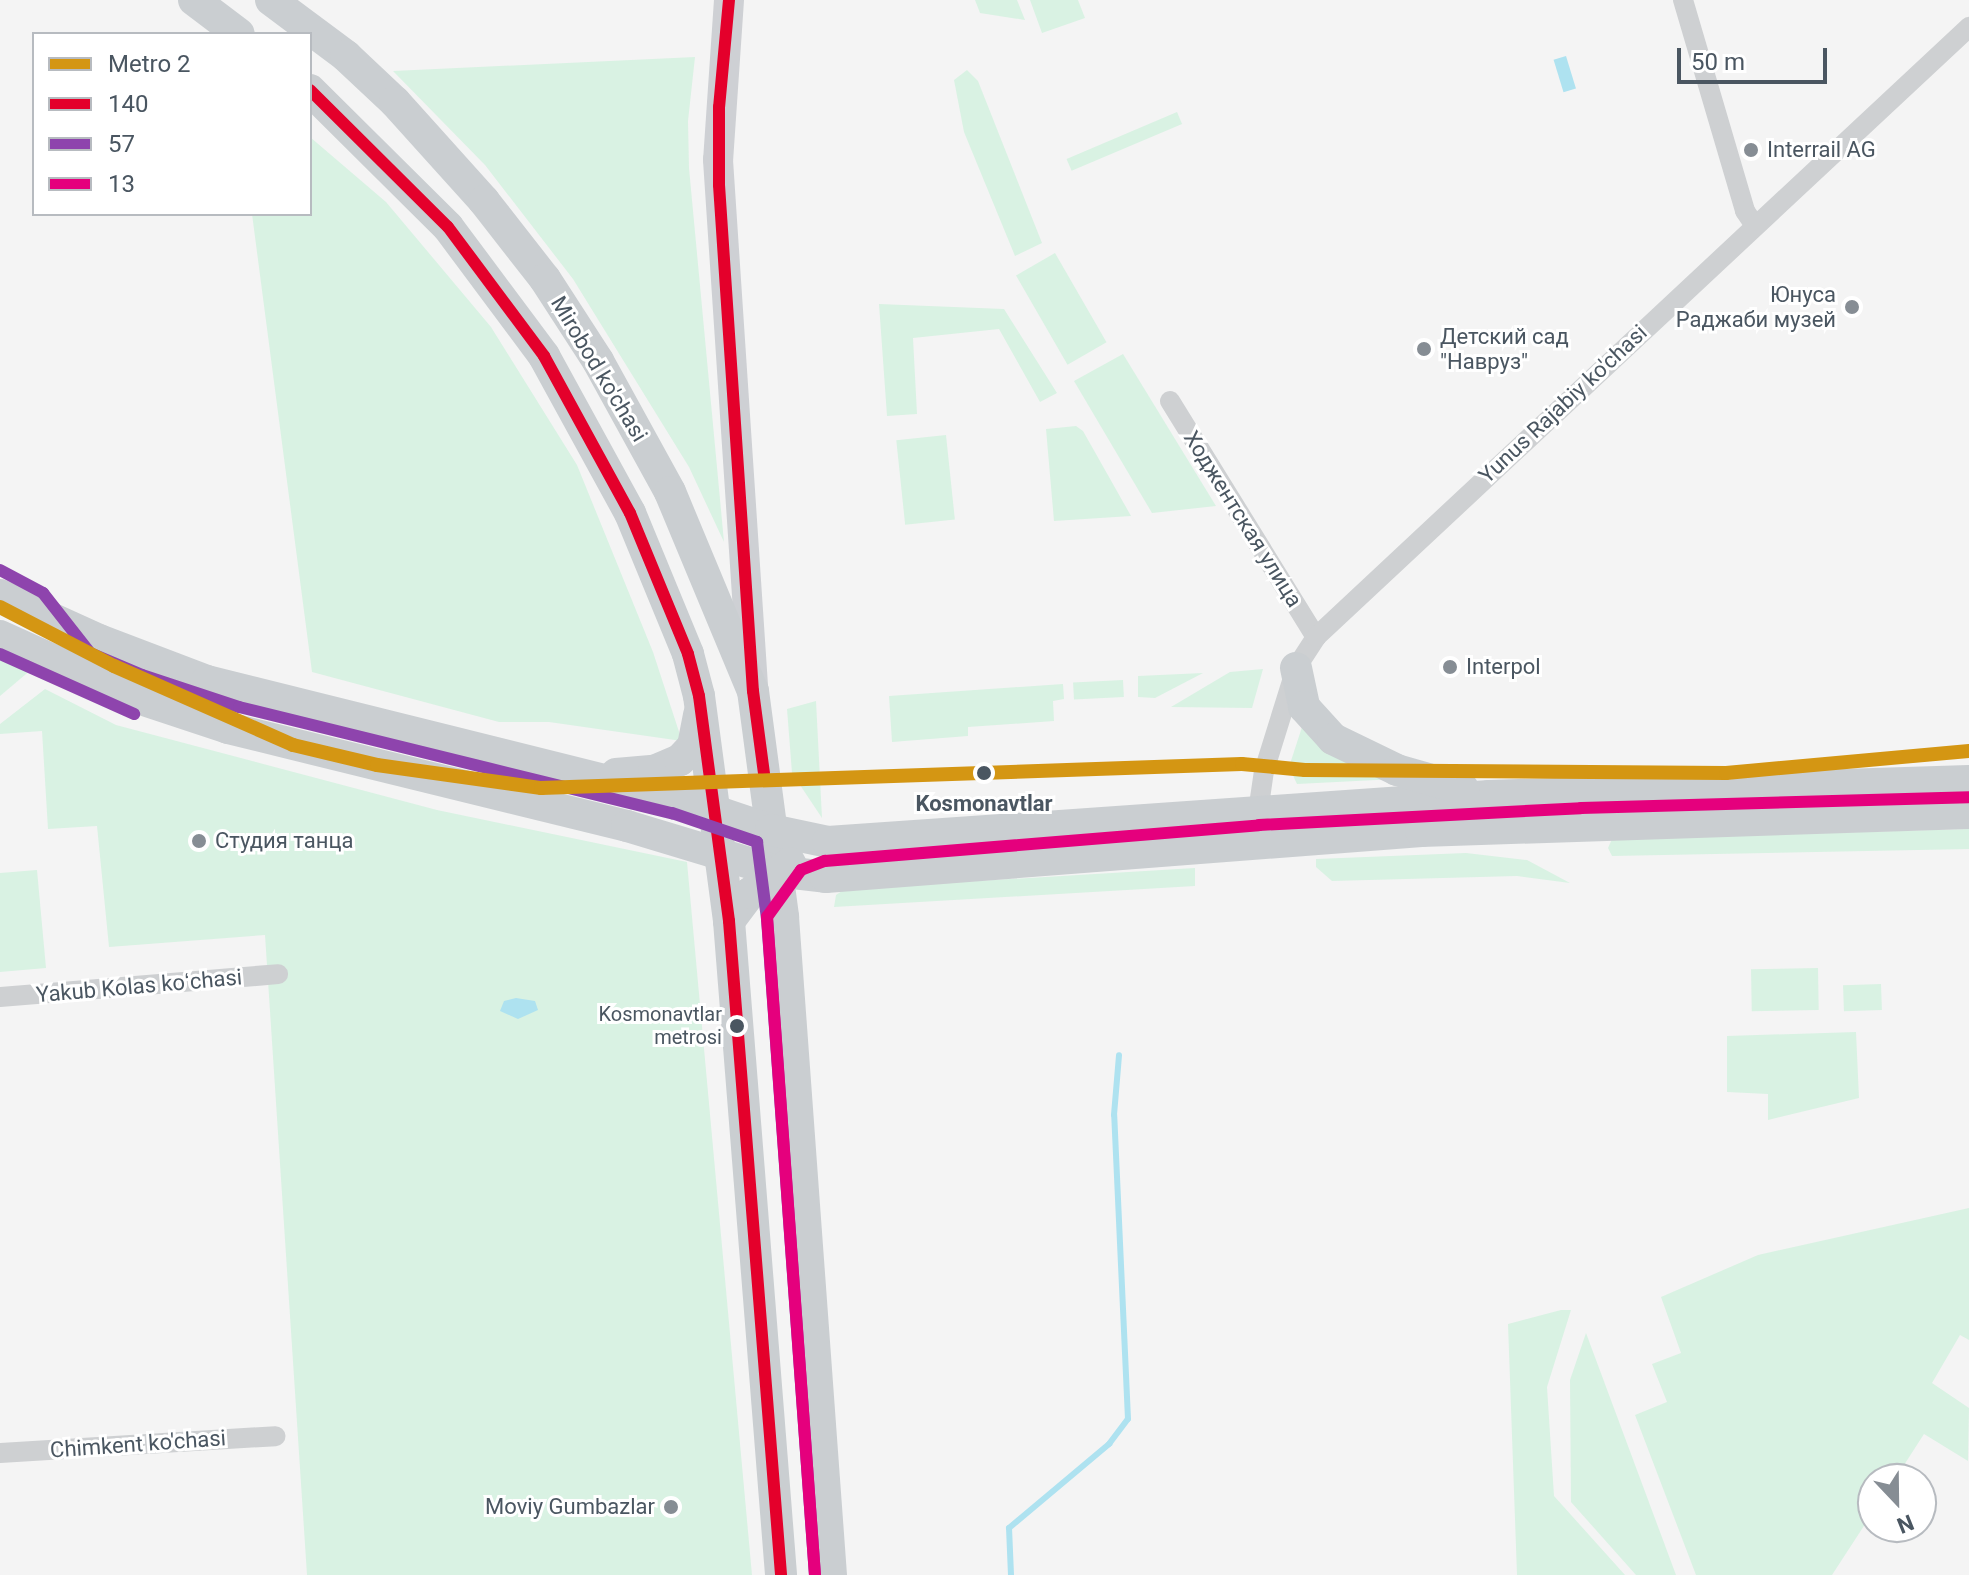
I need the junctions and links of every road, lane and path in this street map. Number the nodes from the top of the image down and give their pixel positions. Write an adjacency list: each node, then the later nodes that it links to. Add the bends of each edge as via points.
1 (194, 0): 6 (main road)
2 (273, 0): 7 (main road); 15 (main road, Mirobod ko'chasi, via 395,102 545,279 598,361 670,492)
3 (729, 0): 15 (main road, via 718,173)
4 (1683, 0): 9 (street, via 1745,211)
5 (1969, 27): 9 (street, Yunus Rajabiy ko'chasi)
6 (236, 32)
7 (248, 32)
8 (312, 92): 16 (main road, Mirobod ko'chasi, via 448,227 544,356 641,536)
9 (1755, 226): 13 (street, Yunus Rajabiy ko'chasi)
10 (1170, 401): 13 (street, Ходжентская улица)
11 (0, 595): 17 (main road, via 207,681)
12 (0, 636): 25 (main road, via 132,696 228,728)
13 (1316, 637): 14 (street, Yunus Rajabiy ko'chasi)
14 (1296, 668): 19 (main road, via 1304,707 1333,739 1397,770); 22 (street, Yunus Rajabiy ko'chasi, via 1264,771)
15 (753, 691): 23 (main road, Mirobod ko'chasi)
16 (699, 696): 17 (main road, via 697,736 680,760 644,773); 20 (main road, Mirobod ko'chasi)
17 (576, 772): 20 (main road)
18 (1969, 781): 19 (main road)
19 (1489, 796): 22 (main road)
20 (716, 811): 23 (main road); 25 (main road, Mirobod ko'chasi)
21 (1969, 813): 22 (main road)
22 (1259, 826): 24 (main road); 27 (main road)
23 (771, 830): 24 (main road); 25 (main road); 26 (main road, Mirobod ko'chasi)
24 (828, 842): 26 (main road)
25 (721, 854): 26 (main road); 29 (main road, Mirobod ko'chasi)
26 (776, 871): 27 (main road); 28 (main road, Mirobod ko'chasi); 29 (main road)
27 (826, 877): 28 (main road, via 799,892)
28 (783, 917): 35 (main road, Mirobod ko'chasi)
29 (729, 921): 34 (main road, Mirobod ko'chasi)
30 (278, 974): 31 (street, Yakub Kolas koʻchasi)
31 (0, 997)
32 (275, 1436): 33 (street, Chimkent ko'chasi)
33 (0, 1453)
34 (781, 1575)
35 (831, 1575)

